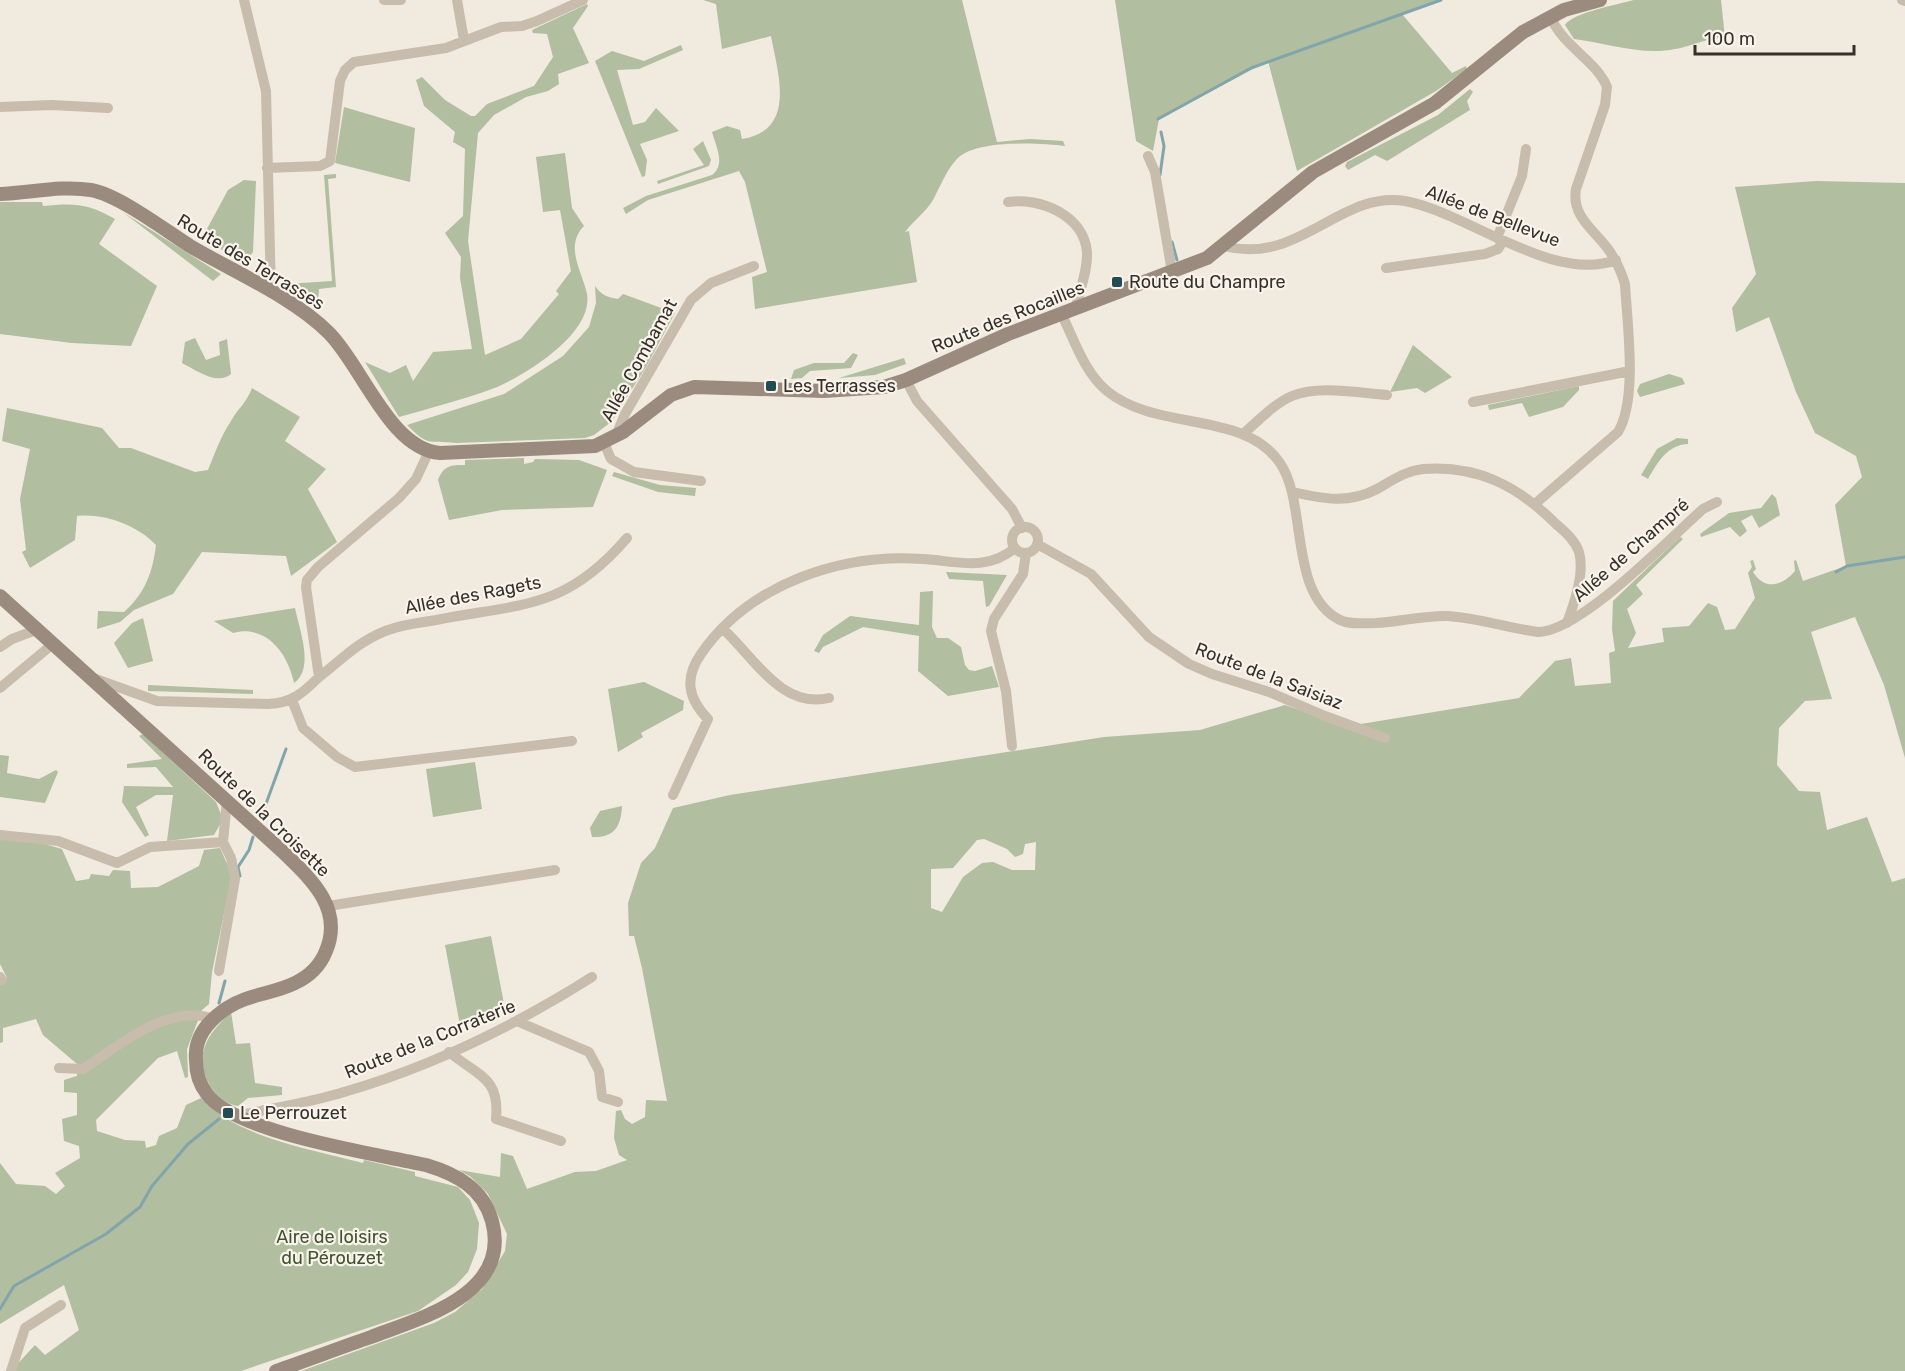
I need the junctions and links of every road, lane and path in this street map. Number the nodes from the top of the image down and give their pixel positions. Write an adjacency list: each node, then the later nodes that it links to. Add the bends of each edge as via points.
1 (244, 0): 13 (street, via 264,77)
2 (384, 0): 3 (street)
3 (401, 0)
4 (457, 0): 8 (street)
5 (584, 0): 8 (street, via 522,26 501,27)
6 (1600, 0): 7 (street, Route des Rocailles)
7 (1550, 16): 17 (street, Route des Rocailles, via 1509,41 1435,103 1321,167); 18 (street, via 1563,39 1607,87 1575,203 1580,217)
8 (464, 39): 13 (street, via 446,48 354,62 340,81 328,163)
9 (0, 107): 10 (street)
10 (108, 108)
11 (1526, 148): 16 (street, via 1522,176)
12 (1148, 156): 21 (street, via 1155,172)
13 (267, 168): 22 (street)
14 (0, 194): 22 (street, Route des Terrasses, via 63,189 96,192)
15 (1008, 202): 23 (street, via 1023,199 1047,206 1071,220 1081,233 1087,257)
16 (1500, 240): 17 (street, Allée de Bellevue, via 1430,209 1392,200 1362,206 1275,247 1245,251); 18 (street, Allée de Bellevue, via 1584,266); 20 (street, via 1498,249 1485,254)
17 (1224, 246): 21 (street, Route des Rocailles)
18 (1616, 260): 25 (street, via 1625,284)
19 (754, 266): 30 (street, Allée Combamat, via 711,283 692,300)
20 (1386, 268)
21 (1172, 272): 23 (street, Route des Rocailles)
22 (271, 293): 31 (street, Route des Terrasses, via 316,321 333,337 404,436)
23 (1076, 307): 24 (street, Route des Rocailles)
24 (1061, 313): 26 (street, Route des Rocailles); 29 (street, via 1089,370 1114,396 1152,413)
25 (1629, 371): 28 (street); 35 (street, via 1624,419 1618,432)
26 (906, 380): 30 (street, Route des Rocailles, via 884,387 829,391 694,387 671,395); 36 (street, via 917,401 1012,509)
27 (1387, 395): 29 (street, via 1296,395)
28 (1473, 402)
29 (1243, 434): 33 (street, via 1275,456)
30 (611, 439): 31 (street, via 587,448); 32 (street, via 611,459 634,472)
31 (429, 451): 47 (street, via 416,479 399,498 308,580 306,597)
32 (701, 481)
33 (1293, 492): 35 (street, via 1349,499 1368,494 1407,472 1454,469 1483,475); 42 (street, Allée de Champré, via 1310,585 1340,620 1390,622 1448,616 1538,632)
34 (1718, 502): 42 (street, Allée de Champré, via 1703,509 1601,599)
35 (1536, 503): 42 (street, via 1570,537 1579,554 1578,579)
36 (1022, 528): 38 (street, via 1034,532); 39 (street, via 1013,536)
37 (627, 538): 47 (street, Allée des Ragets, via 599,569 560,594 516,607 388,630 359,644)
38 (1037, 544): 40 (street); 52 (street, Route de la Saisiaz, via 1091,574 1149,637 1191,665)
39 (1015, 548): 40 (street); 43 (street, via 983,564 899,559 829,568 763,596)
40 (1026, 553): 54 (street, via 1023,574 991,627 993,649 1006,691)
41 (0, 596): 44 (street, Route de la Croisette)
42 (1567, 623)
43 (723, 629): 50 (street, via 787,693 805,699); 55 (street, via 690,675 692,698 708,719)
44 (36, 630): 45 (street, Route de la Croisette); 46 (street)
45 (54, 643): 48 (street, Route de la Croisette); 49 (street)
46 (0, 647)
47 (319, 676): 51 (street, Allée des Ragets)
48 (93, 678): 51 (street, via 157,700 268,704); 56 (street, Route de la Croisette)
49 (0, 688)
50 (829, 698)
51 (292, 700): 53 (street, via 303,728 337,757 356,767)
52 (1385, 738)
53 (572, 741)
54 (1012, 746)
55 (673, 795)
56 (227, 800): 58 (street); 60 (street, Route de la Croisette, via 309,878)
57 (0, 834): 58 (street, via 58,841 117,863 150,847)
58 (223, 842): 61 (street, via 235,879)
59 (555, 870): 60 (street)
60 (328, 906): 63 (street, Route de la Croisette, via 329,944 313,972 294,984 238,1002)
61 (219, 971)
62 (592, 977): 64 (street, Route de la Corraterie)
63 (213, 1019): 66 (street, via 197,1013 160,1021 83,1069); 68 (street, Route de la Croisette, via 197,1046 199,1078 211,1098)
64 (519, 1022): 65 (street, Route de la Corraterie); 67 (street, via 587,1050 597,1064 602,1097)
65 (449, 1052): 68 (street, Route de la Corraterie, via 346,1092); 69 (street, via 491,1084 496,1119)
66 (59, 1068)
67 (618, 1102)
68 (236, 1116): 72 (street, Route de la Croisette, via 261,1126 452,1174 481,1198 494,1229 489,1266 470,1291 448,1306)
69 (561, 1141)
70 (61, 1305): 71 (street, via 25,1328)
71 (10, 1371)
72 (276, 1371)

